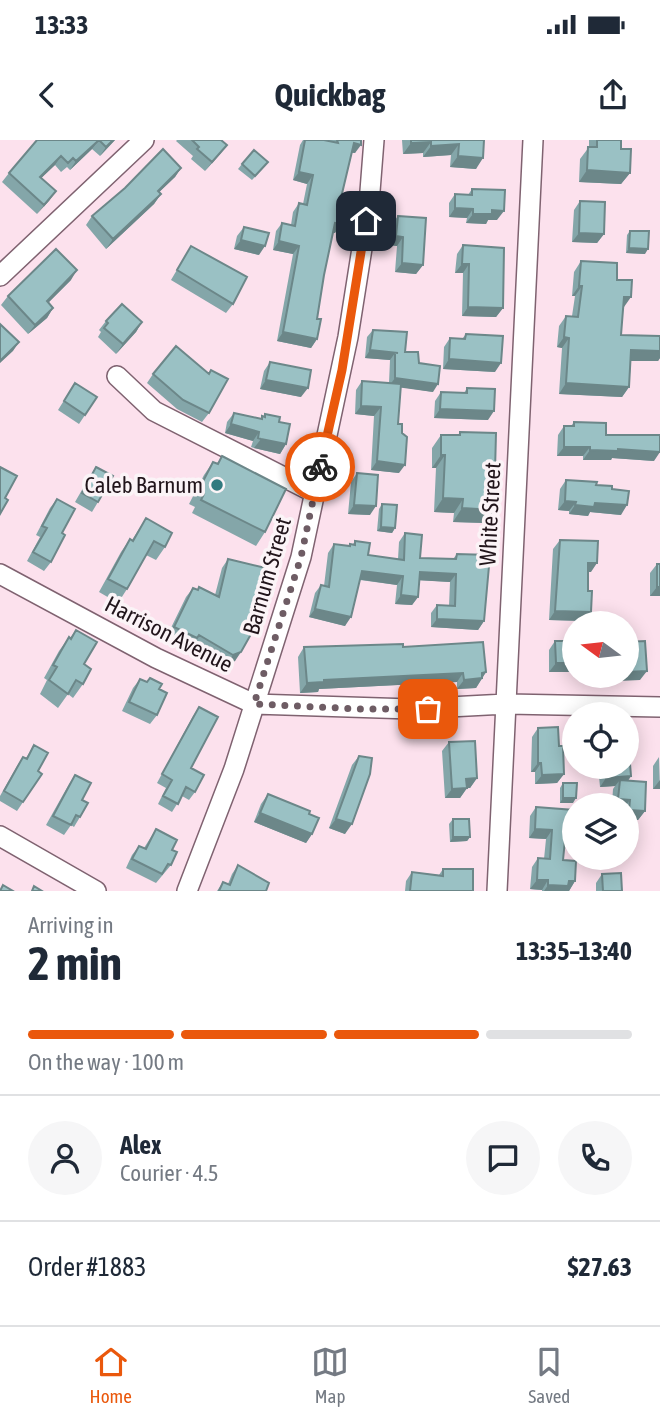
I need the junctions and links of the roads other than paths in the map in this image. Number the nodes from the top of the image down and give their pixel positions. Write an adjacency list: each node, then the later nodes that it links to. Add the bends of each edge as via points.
1 (144, 140): 4 (street)
2 (374, 140): 6 (street, Barnum Street, via 348,337)
3 (533, 140): 9 (street, White Street)
4 (0, 276)
5 (117, 376): 6 (street, via 155,411)
6 (314, 493): 8 (street, Barnum Street, via 301,557)
7 (0, 574): 8 (street, Harrison Avenue, via 156,659)
8 (254, 704): 9 (street, Harrison Avenue, via 398,709); 13 (street, Barnum Street, via 223,801)
9 (506, 704): 10 (street, Harrison Avenue); 14 (street, White Street)
10 (660, 707)
11 (0, 836): 12 (street)
12 (96, 891)
13 (187, 891)
14 (497, 891)

